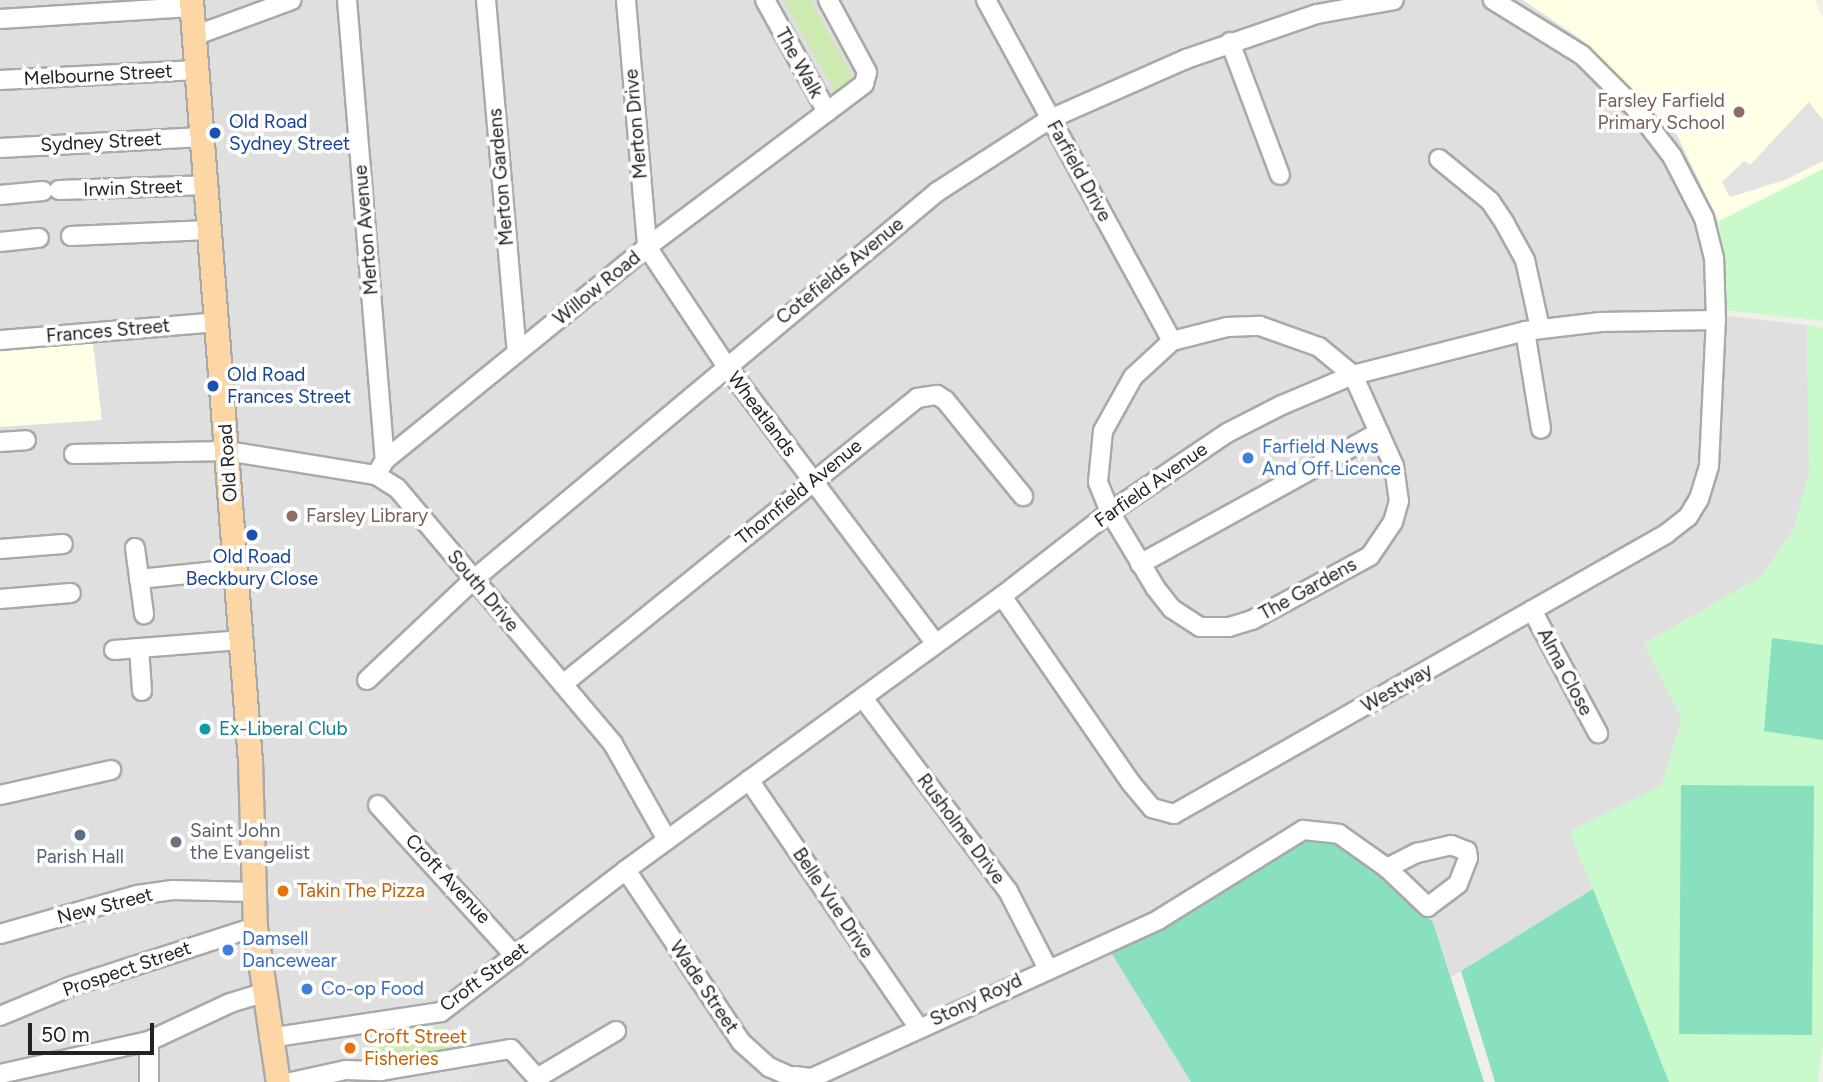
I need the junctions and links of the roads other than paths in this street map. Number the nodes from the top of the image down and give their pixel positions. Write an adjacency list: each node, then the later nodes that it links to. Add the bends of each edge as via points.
1 (292, 0): 12 (street)
2 (346, 0): 43 (street, Merton Avenue)
3 (486, 0): 34 (street, Merton Gardens)
4 (626, 0): 28 (street, Merton Drive)
5 (765, 0): 16 (street, The Walk)
6 (986, 0): 17 (street, Farfield Drive)
7 (1394, 0): 13 (street, Cotefields Avenue, via 1317,14)
8 (1493, 0): 29 (street, via 1582,55 1636,109 1672,156 1707,231 1714,258)
9 (833, 2): 16 (street, The Walk, via 867,72 864,84)
10 (191, 3): 11 (street); 12 (main road, Old Road)
11 (0, 19)
12 (194, 37): 14 (main road, Old Road)
13 (1230, 42): 17 (street, Cotefields Avenue); 21 (street)
14 (197, 71): 15 (street, Melbourne Street); 18 (main road, Old Road)
15 (0, 80)
16 (827, 112): 28 (street, Willow Road)
17 (1050, 119): 33 (street, Farfield Drive); 35 (street, Cotefields Avenue, via 937,192)
18 (202, 137): 19 (street, Sydney Street); 22 (main road, Old Road)
19 (0, 148)
20 (1439, 159): 31 (street, via 1490,201 1525,260)
21 (1280, 175)
22 (206, 185): 23 (street, Irwin Street); 24 (main road, Old Road)
23 (0, 195)
24 (209, 230): 25 (street); 30 (main road, Old Road)
25 (71, 236)
26 (39, 238): 27 (street)
27 (0, 242)
28 (647, 247): 34 (street, Willow Road); 35 (street, Wheatlands)
29 (1716, 320): 31 (street, Farfield Avenue); 57 (street, Westway, via 1709,466 1688,517)
30 (217, 322): 32 (street, Frances Street); 41 (main road, Old Road)
31 (1532, 329): 36 (street, Farfield Avenue); 37 (street)
32 (0, 340)
33 (1172, 341): 36 (street, The Gardens, via 1227,327 1260,326 1318,347); 46 (street, The Gardens, via 1133,377 1103,430 1098,482)
34 (517, 353): 43 (street, Willow Road)
35 (725, 364): 44 (street, Wheatlands); 53 (street, Cotefields Avenue)
36 (1353, 375): 38 (street, The Gardens); 46 (street, Farfield Avenue, via 1227,433)
37 (1541, 429)
38 (1379, 432): 50 (street); 50 (street, The Gardens, via 1394,466 1399,501 1393,522 1370,555 1252,620 1229,627 1200,627 1172,609)
39 (26, 440): 40 (street)
40 (0, 442)
41 (227, 451): 42 (street, South Drive); 43 (street, South Drive); 51 (main road, Old Road)
42 (74, 454)
43 (380, 468): 53 (street, South Drive)
44 (813, 480): 45 (street, Thornfield Avenue, via 917,398 937,395); 60 (street, Wheatlands); 64 (street, Thornfield Avenue)
45 (1023, 496)
46 (1110, 512): 50 (street, The Gardens); 55 (street, Farfield Avenue)
47 (64, 544): 49 (street)
48 (135, 548): 52 (street)
49 (0, 549)
50 (1140, 564)
51 (235, 569): 52 (street); 59 (main road, Old Road)
52 (139, 579): 58 (street)
53 (473, 580): 63 (street, Cotefields Avenue); 64 (street, South Drive)
54 (71, 593): 56 (street)
55 (1002, 596): 57 (street, Westway, via 1131,783 1152,808 1174,814); 60 (street, Farfield Avenue)
56 (0, 599)
57 (1532, 610): 67 (street, Alma Close)
58 (144, 614)
59 (240, 640): 61 (street); 75 (main road, Old Road)
60 (935, 643): 66 (street, Farfield Avenue)
61 (139, 648): 62 (street); 65 (street)
62 (114, 650)
63 (367, 680)
64 (563, 684): 72 (street, South Drive, via 613,744)
65 (142, 691)
66 (863, 698): 69 (street, Farfield Avenue); 79 (street, Rusholme Drive, via 1008,891)
67 (1598, 733)
68 (111, 770): 70 (street)
69 (749, 780): 72 (street, Farfield Avenue); 82 (street, Belle Vue Drive)
70 (0, 795)
71 (378, 806): 78 (street, Croft Avenue, via 490,923)
72 (667, 839): 74 (street, Croft Street)
73 (1387, 868): 79 (street, Stony Royd, via 1339,834 1303,830 1158,919)
74 (625, 870): 78 (street, Croft Street); 87 (street, Wade Street, via 741,1042 769,1067)
75 (253, 892): 76 (main road, Old Road); 77 (street, New Street, via 173,890 136,895)
76 (254, 927): 80 (main road, Old Road); 81 (street, Prospect Street, via 72,986)
77 (0, 934)
78 (515, 956): 84 (street, Croft Street, via 441,1012)
79 (1047, 967): 82 (street, Stony Royd)
80 (262, 993): 84 (main road, Old Road); 85 (street)
81 (0, 1016)
82 (918, 1027): 87 (street, Stony Royd, via 812,1078)
83 (616, 1031): 90 (street, via 537,1078 511,1049 381,1071 346,1070)
84 (269, 1038): 89 (main road, Old Road)
85 (149, 1041): 86 (street); 88 (street)
86 (0, 1074)
87 (797, 1080)
88 (149, 1082)
89 (278, 1082)
90 (291, 1082)

